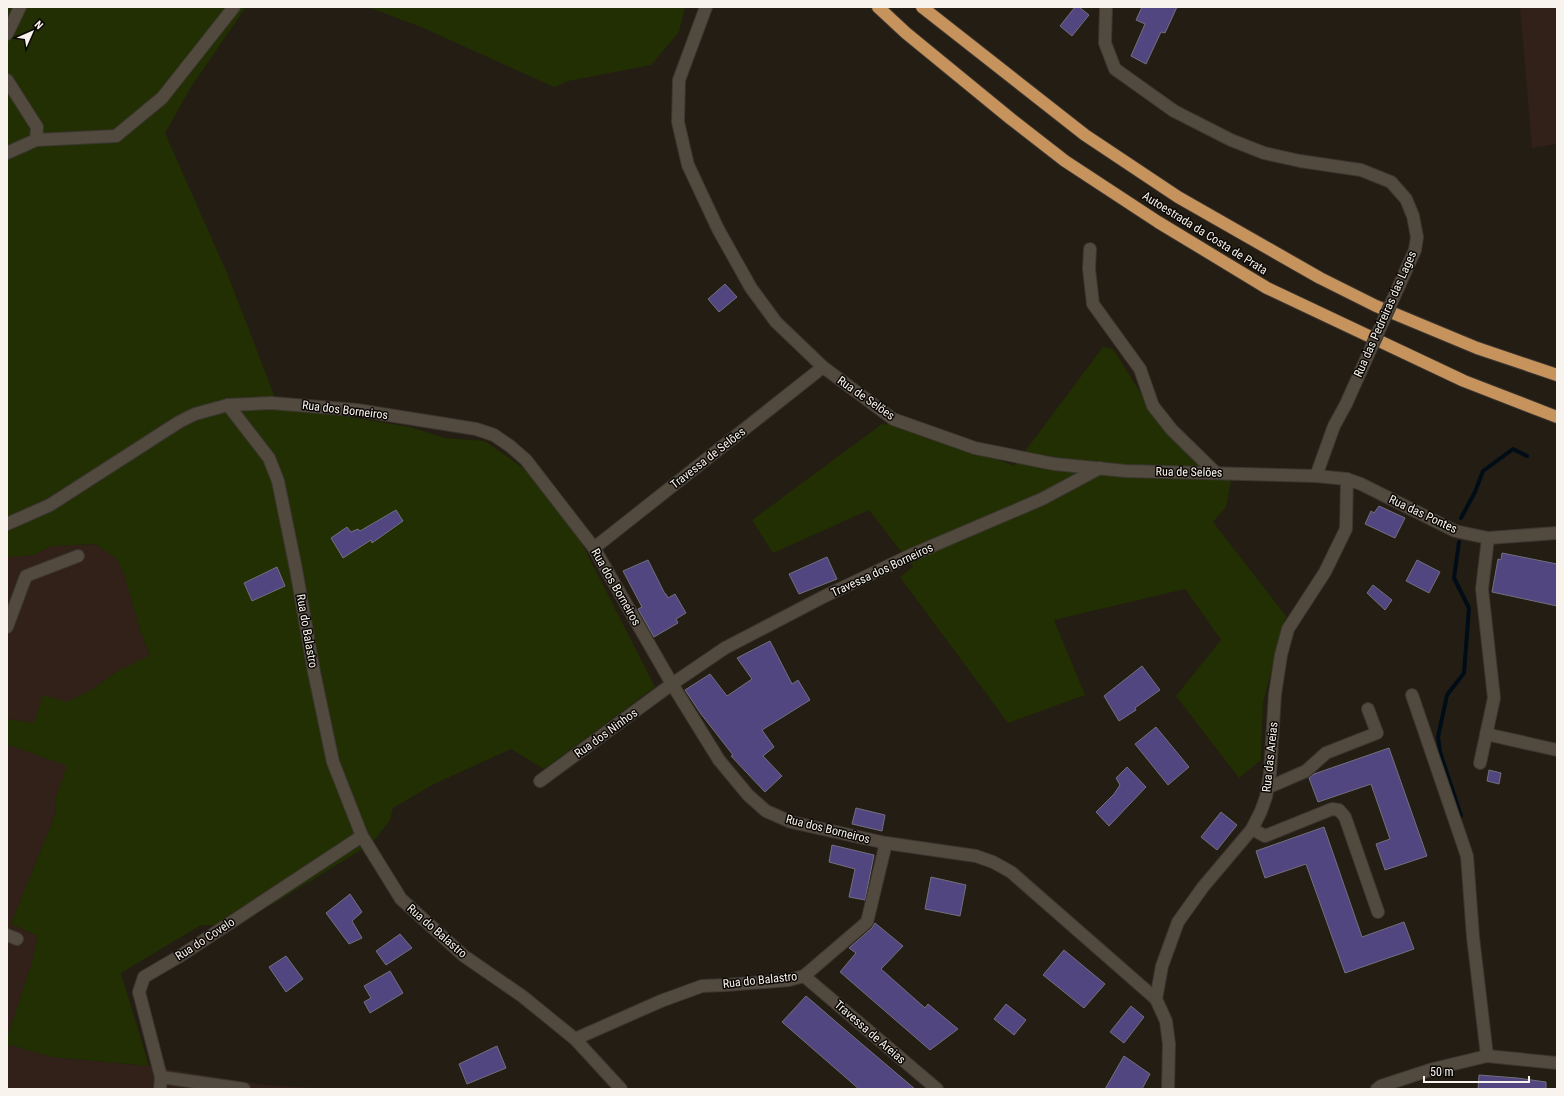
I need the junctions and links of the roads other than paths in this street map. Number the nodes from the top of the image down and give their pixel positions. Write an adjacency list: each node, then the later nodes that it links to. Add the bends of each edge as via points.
1 (20, 7): 7 (street)
2 (234, 7): 9 (street, via 162,98 116,136)
3 (706, 7): 12 (street, Rua de Selões, via 679,80 678,122 688,165 718,229 751,288 776,322)
4 (878, 7): 15 (highway, Autoestrada da Costa de Prata, via 925,49 1065,161 1233,268 1267,288 1464,381)
5 (922, 7): 13 (highway, Autoestrada da Costa de Prata, via 1085,136 1178,197 1320,278 1376,306 1477,348)
6 (1106, 7): 18 (street, Rua das Pedreiras das Lages, bridge, via 1105,43 1115,69 1174,111 1231,140 1264,153 1361,170 1391,182 1406,199 1417,237 1415,250 1334,426)
7 (7, 34)
8 (7, 80): 9 (street, via 37,127)
9 (36, 140): 10 (street)
10 (7, 153)
11 (1090, 249): 17 (street, via 1089,269 1093,304 1140,369 1153,406 1172,430)
12 (823, 367): 16 (street, Rua de Selões, via 893,419 975,448 1054,464); 23 (street, Travessa de Selões)
13 (1557, 375)
14 (228, 405): 20 (street, Rua dos Borneiros, via 195,414 179,422 50,505); 23 (street, Rua dos Borneiros, via 271,403 350,409 476,429 494,435 526,460); 35 (street, Rua do Balastro, via 269,458 278,481 333,762)
15 (1557, 417)
16 (1100, 468): 17 (street, Rua de Selões, via 1126,471); 26 (street, Travessa dos Borneiros, via 1042,500 823,597 725,648)
17 (1214, 472): 18 (street, Rua de Selões)
18 (1316, 476): 19 (street, Rua das Pontes)
19 (1347, 479): 22 (street, Rua das Pontes, via 1455,531); 33 (street, Rua das Areias, via 1346,529 1325,572 1288,629 1281,655)
20 (7, 524)
21 (1557, 533): 22 (street, Rua das Pontes)
22 (1488, 538): 29 (street, via 1482,589 1494,698)
23 (594, 548): 26 (street, Rua dos Borneiros)
24 (78, 556): 25 (street, via 26,576)
25 (7, 627)
26 (672, 684): 32 (street, Rua dos Ninhos); 36 (street, Rua dos Borneiros, via 719,760 748,795 766,811 791,822)
27 (1412, 695): 41 (street, via 1467,856 1473,937)
28 (1368, 709): 33 (street, via 1377,733 1326,753 1306,770)
29 (1486, 734): 30 (street); 31 (street)
30 (1557, 750)
31 (1480, 763)
32 (540, 781)
33 (1267, 788): 34 (street, Rua das Areias, via 1261,811)
34 (1252, 829): 37 (street, via 1265,836 1332,809 1339,810 1345,817); 39 (street, Rua das Areias, via 1203,887 1178,922 1162,966)
35 (362, 836): 40 (street, Rua do Balastro, via 401,899 464,956 522,996); 43 (street, Rua do Covelo, via 144,977 139,992)
36 (886, 843): 38 (street, Rua do Balastro, via 867,922); 39 (street, Rua dos Borneiros, via 976,856 1011,872)
37 (1378, 912)
38 (804, 976): 40 (street, Rua do Balastro, via 789,980 702,986); 48 (street, Travessa de Areias)
39 (1156, 999): 44 (street, via 1166,1021 1170,1044)
40 (575, 1039): 47 (street)
41 (1487, 1056): 42 (street); 45 (street, via 1433,1069)
42 (1557, 1063)
43 (160, 1083): 46 (street)
44 (1170, 1088)
45 (1380, 1088)
46 (244, 1089)
47 (621, 1089)
48 (937, 1089)

